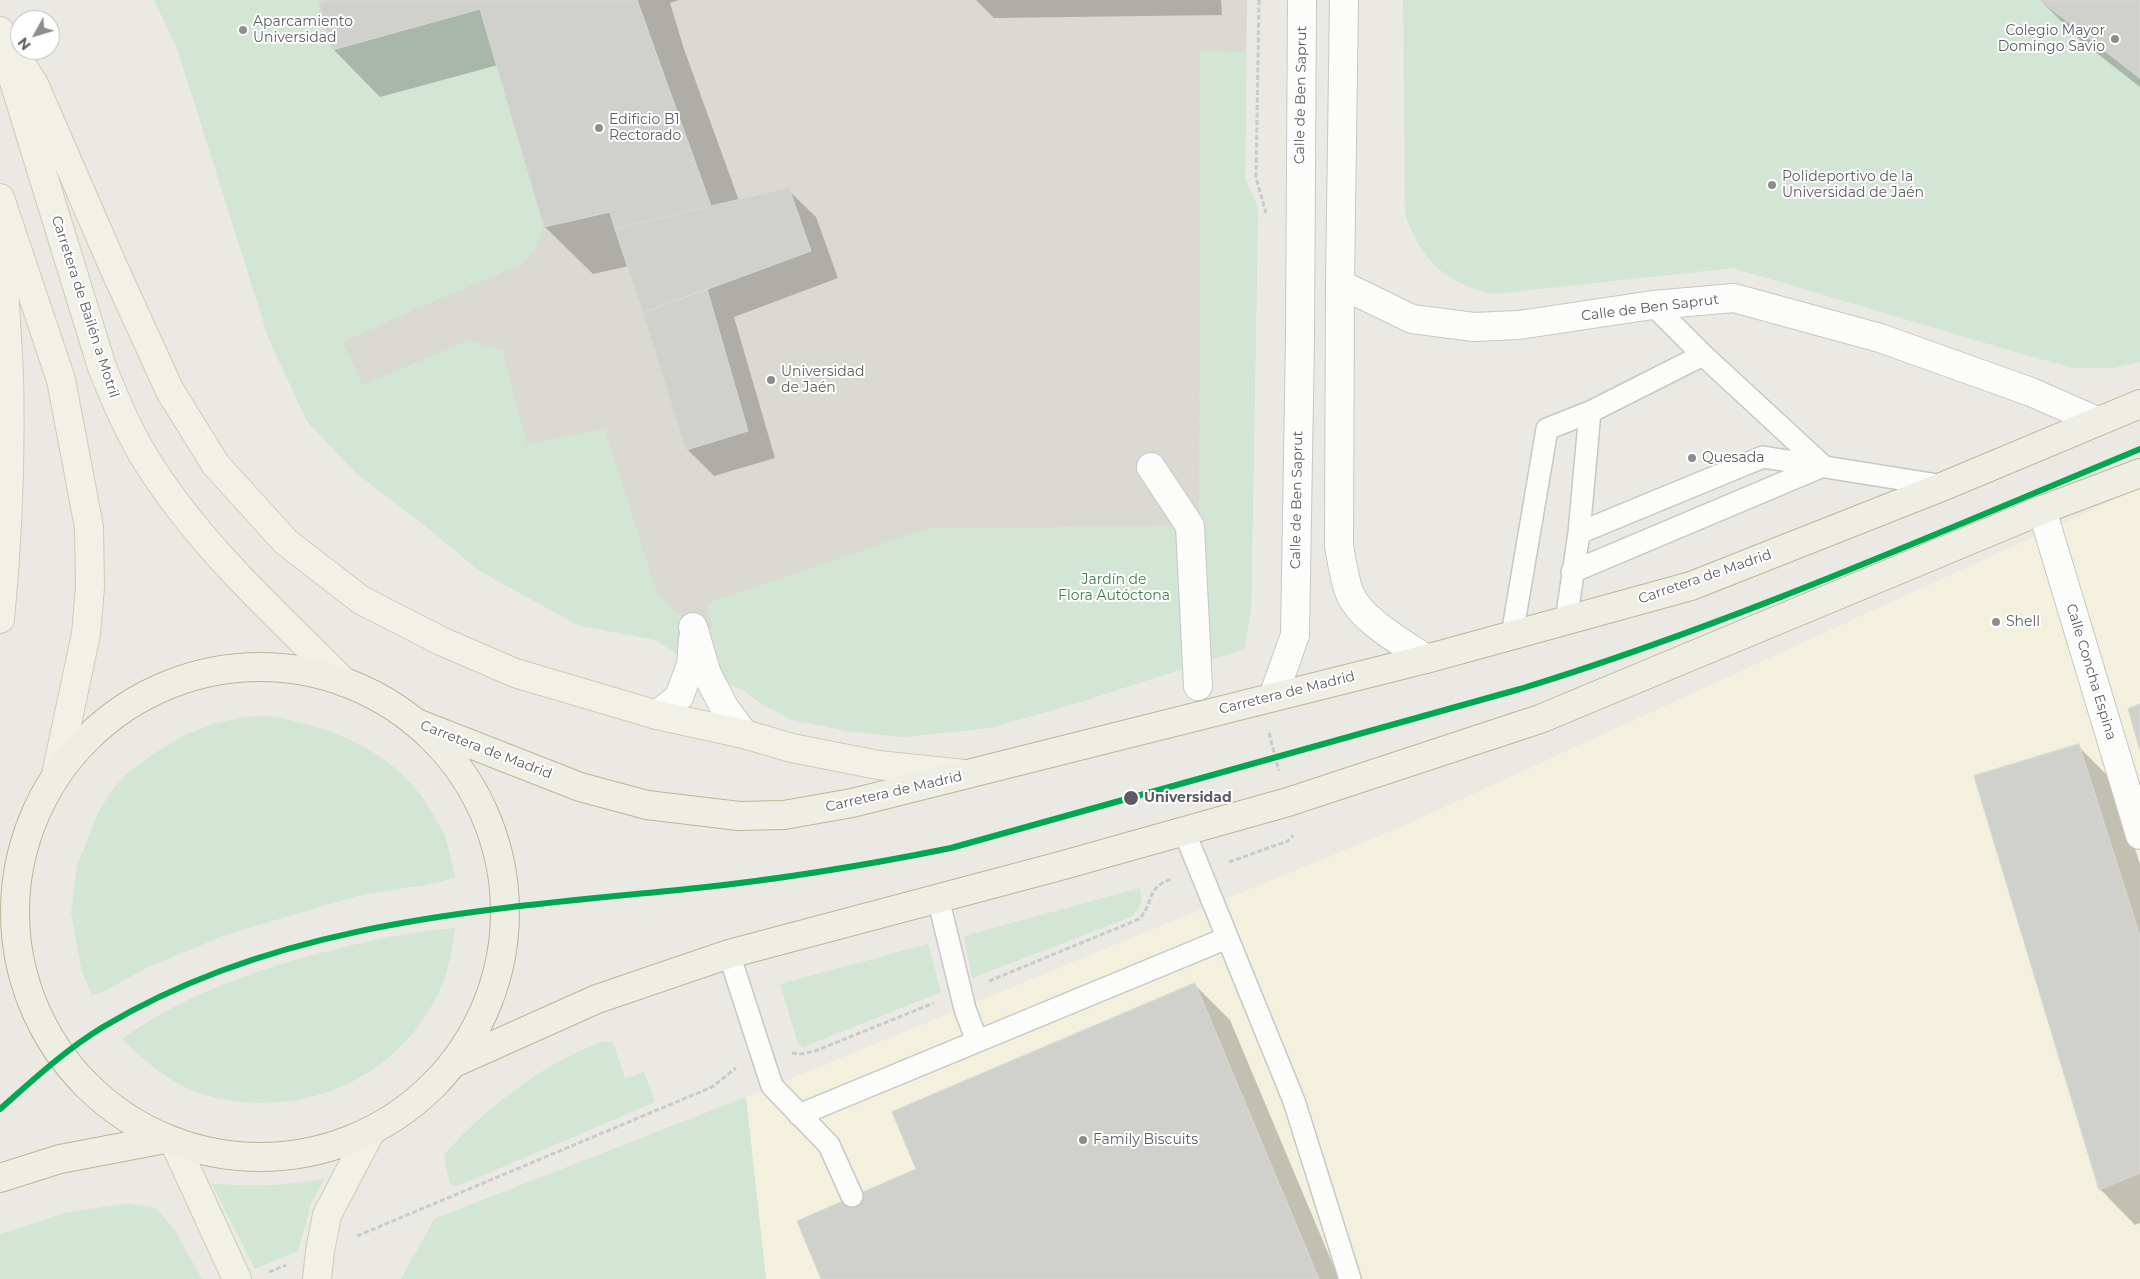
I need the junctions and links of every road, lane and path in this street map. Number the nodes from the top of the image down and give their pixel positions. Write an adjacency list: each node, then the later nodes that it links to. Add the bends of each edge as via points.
1 (1259, 0): 7 (path, via 1256,178)
2 (1302, 0): 27 (street, Calle de Ben Saprut, via 1295,634)
3 (1344, 0): 8 (street)
4 (0, 32): 28 (main road, via 34,84 170,390 216,465 286,542 361,600 441,641 515,673)
5 (0, 37): 25 (main road, Carretera de Bailén a Motril, via 102,367 120,412 146,461 199,534 241,581)
6 (1, 202): 21 (main road, via 10,476); 32 (main road, via 61,380 89,527 90,587 86,634)
7 (1267, 216)
8 (1340, 284): 9 (street, Calle de Ben Saprut, via 1412,319 1474,327 1519,325); 24 (street, via 1340,546 1346,582 1351,597 1366,615)
9 (1653, 304): 10 (lane); 13 (street, Calle de Ben Saprut, via 1734,298 1880,338 2032,392)
10 (1703, 355): 12 (lane); 14 (lane)
11 (2140, 404): 13 (highway, Carretera de Madrid)
12 (1590, 412): 19 (lane); 23 (lane, via 1547,429)
13 (2097, 422): 17 (highway, Carretera de Madrid)
14 (1823, 466): 17 (lane); 19 (lane, via 1763,457); 20 (lane)
15 (1151, 467): 26 (street, via 1190,526)
16 (2140, 473): 18 (highway)
17 (1944, 486): 22 (highway, Carretera de Madrid, via 1691,586)
18 (2042, 510): 33 (highway, via 1540,719); 35 (street, Calle Concha Espina)
19 (1579, 533): 20 (lane)
20 (1572, 572): 22 (lane)
21 (0, 619)
22 (1566, 621): 23 (highway, Carretera de Madrid)
23 (1512, 635): 24 (highway, Carretera de Madrid)
24 (1426, 659): 27 (highway, Carretera de Madrid)
25 (344, 682): 29 (highway, via 380,699); 32 (highway, via 302,670 258,666 215,671 173,682 134,701 99,726)
26 (1198, 686)
27 (1266, 699): 31 (highway, Carretera de Madrid); 33 (path)
28 (657, 715): 30 (main road); 30 (street, via 679,697 691,665 693,627 707,674 724,707)
29 (414, 722): 31 (highway, Carretera de Madrid, via 580,786 647,805 739,816 784,815 852,803); 43 (highway, via 447,754 474,793 497,851 506,906 497,975 480,1021)
30 (744, 734): 31 (main road, via 792,748 878,765)
31 (970, 774)
32 (56, 775): 37 (highway, via 28,832)
33 (1288, 802): 34 (highway); 36 (path, via 1293,836 1288,841)
34 (1184, 831): 38 (highway); 40 (lane)
35 (2140, 835)
36 (1226, 863)
37 (17, 880): 39 (highway); 47 (highway, via 14,907 20,961 37,1013 49,1037 70,1066 102,1099 126,1117)
38 (938, 898): 41 (highway); 42 (lane)
39 (0, 908)
40 (1227, 938): 42 (lane); 53 (lane, via 1294,1101)
41 (729, 954): 43 (highway, via 597,999); 45 (lane, via 772,1086)
42 (976, 1042): 45 (lane)
43 (454, 1063): 46 (highway, via 408,1108)
44 (732, 1070): 50 (path, via 712,1087)
45 (799, 1115): 49 (lane, via 829,1146)
46 (371, 1131): 47 (highway, via 314,1152 254,1158 224,1155); 50 (main road, via 327,1215)
47 (170, 1141): 48 (highway, via 60,1159); 51 (main road)
48 (0, 1178)
49 (852, 1196)
50 (320, 1251): 51 (path); 52 (main road)
51 (249, 1277)
52 (317, 1279)
53 (1350, 1279)

